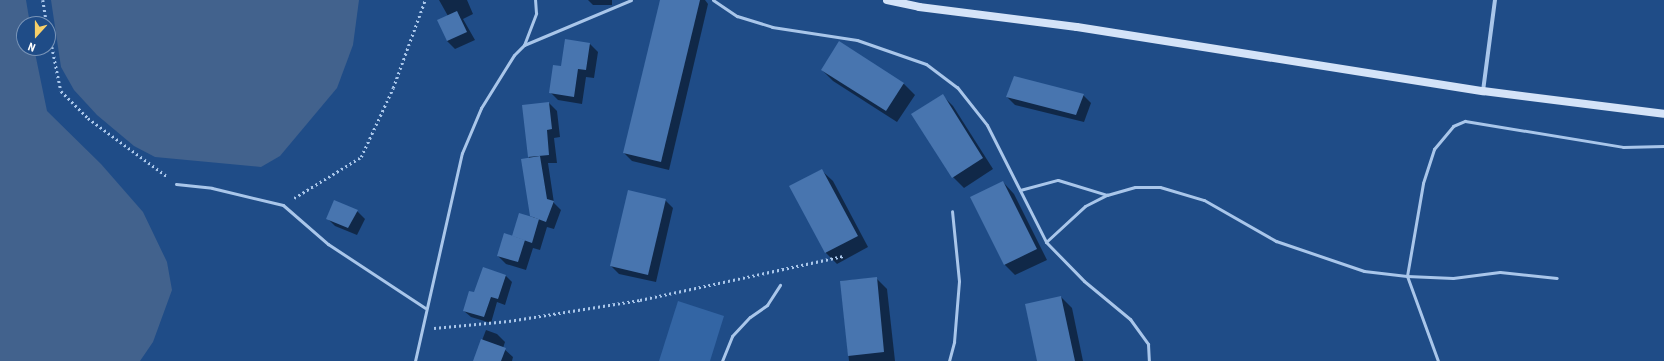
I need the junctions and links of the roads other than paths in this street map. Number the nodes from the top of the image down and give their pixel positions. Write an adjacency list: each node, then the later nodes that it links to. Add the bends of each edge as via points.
1 (536, 0): 6 (lane, via 536,13)
2 (632, 0): 6 (lane)
3 (713, 0): 11 (lane, via 738,16 772,27 857,40 926,64 957,87 987,125)
4 (887, 0): 7 (street, via 919,7 1077,27)
5 (1495, 0): 7 (street)
6 (524, 45): 18 (lane, via 514,55 481,108 462,153)
7 (1483, 91): 8 (street)
8 (1664, 114)
9 (1664, 146): 15 (lane, via 1623,146 1465,121 1453,126 1434,149 1423,183)
10 (176, 184): 18 (lane, via 212,188 284,205 328,244)
11 (1020, 190): 12 (lane, via 1058,180); 14 (lane)
12 (1107, 195): 14 (lane, via 1085,206); 15 (lane, via 1135,187 1160,187 1204,200 1276,240 1322,257 1364,271)
13 (952, 211): 21 (lane, via 959,281 954,342)
14 (1046, 242): 22 (lane, via 1084,281 1130,319 1148,344)
15 (1407, 276): 16 (lane, via 1453,278 1500,272); 23 (lane)
16 (1556, 278)
17 (780, 286): 20 (lane, via 767,305 750,317 732,336)
18 (425, 308): 19 (lane)
19 (415, 361)
20 (722, 361)
21 (949, 361)
22 (1149, 361)
23 (1438, 361)

